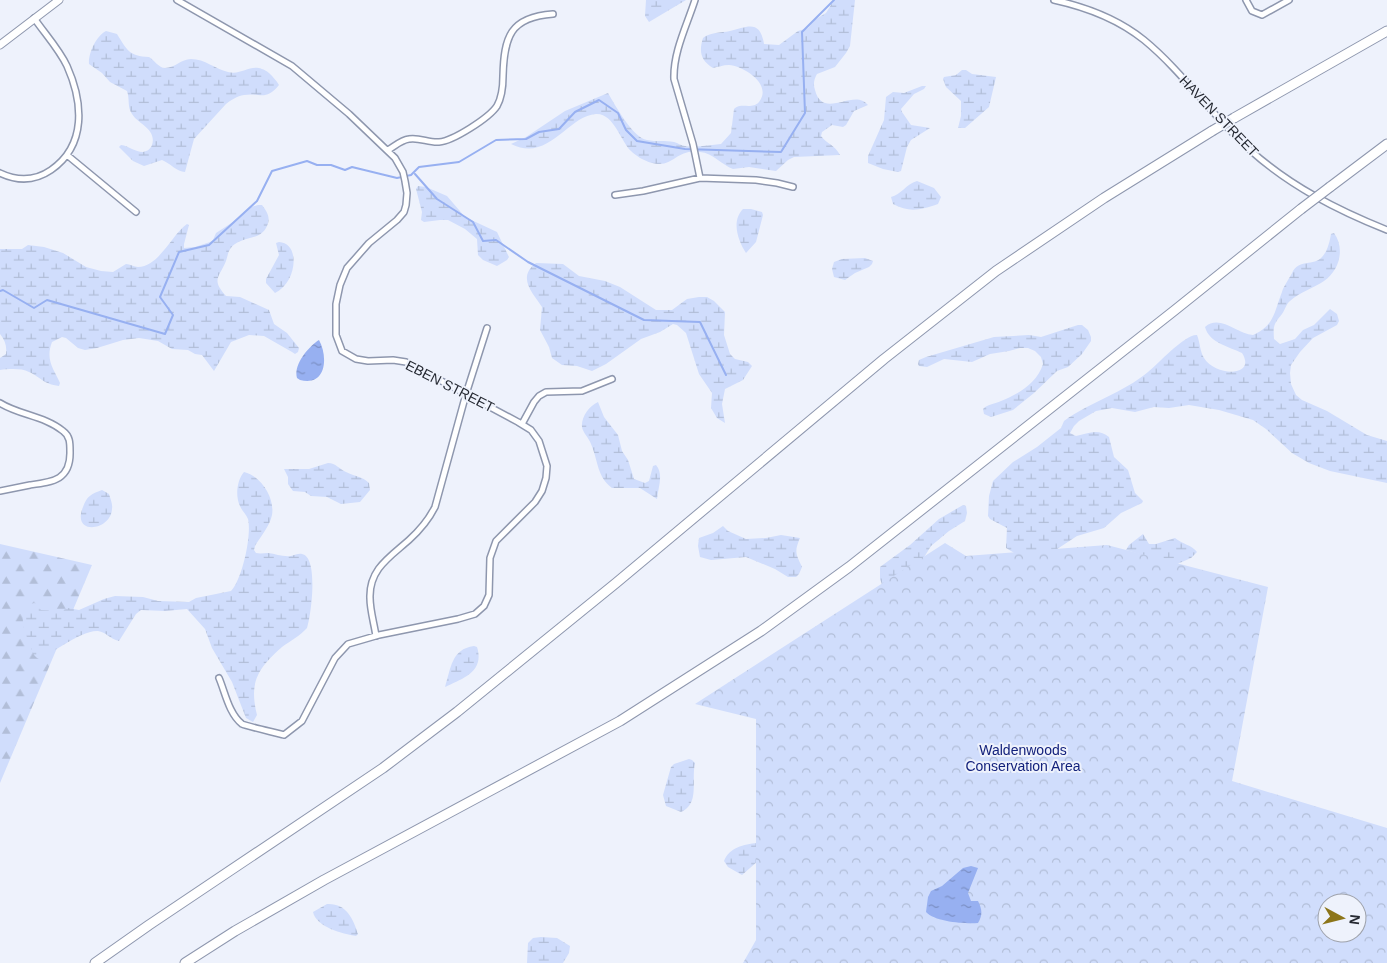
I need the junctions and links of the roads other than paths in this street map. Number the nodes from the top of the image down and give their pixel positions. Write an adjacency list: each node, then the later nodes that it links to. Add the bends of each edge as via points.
1 (59, 0): 8 (main road)
2 (177, 0): 12 (street, EBEN STREET, via 292,66)
3 (695, 0): 15 (street, via 678,50 674,79)
4 (1054, 0): 19 (street, HAVEN STREET, via 1098,13 1129,29 1164,59 1219,119 1267,164 1310,194)
5 (1246, 0): 6 (street, via 1252,11 1259,15)
6 (1289, 0)
7 (553, 14): 12 (street, via 530,18 508,38 501,98 490,115 442,142 408,139)
8 (34, 18): 10 (main road); 13 (street, via 67,66 79,106 76,135)
9 (1387, 31): 28 (highway, bridge, via 1212,131 1104,198 996,271 884,359 457,712 383,768)
10 (0, 45)
11 (1387, 144): 29 (highway, bridge, via 849,567 761,631 620,722 324,880)
12 (388, 150): 22 (street, EBEN STREET, via 403,172 407,193 404,212 357,254 347,268 336,304 337,340 342,351 356,359 406,362)
13 (67, 155): 14 (street, via 61,163 33,178 9,178); 18 (street)
14 (0, 173)
15 (700, 178): 16 (street, via 756,180); 17 (street)
16 (793, 187)
17 (615, 195)
18 (136, 212)
19 (1387, 230)
20 (488, 328): 22 (street)
21 (612, 379): 24 (street, via 582,391 546,392 534,402)
22 (466, 394): 24 (street, EBEN STREET); 26 (street, via 432,514 380,566 373,578 370,600)
23 (0, 403): 25 (street, via 52,423 64,431 70,439 70,461 65,474 52,482)
24 (522, 424): 26 (street, EBEN STREET, via 531,430 542,447 547,466 546,478 535,502 496,541 490,558 490,589 484,606 475,614 458,619)
25 (0, 491)
26 (376, 636): 27 (street, EBEN STREET, via 354,642 339,653 302,721 284,735 243,724 235,716)
27 (219, 678)
28 (95, 963)
29 (185, 963)

